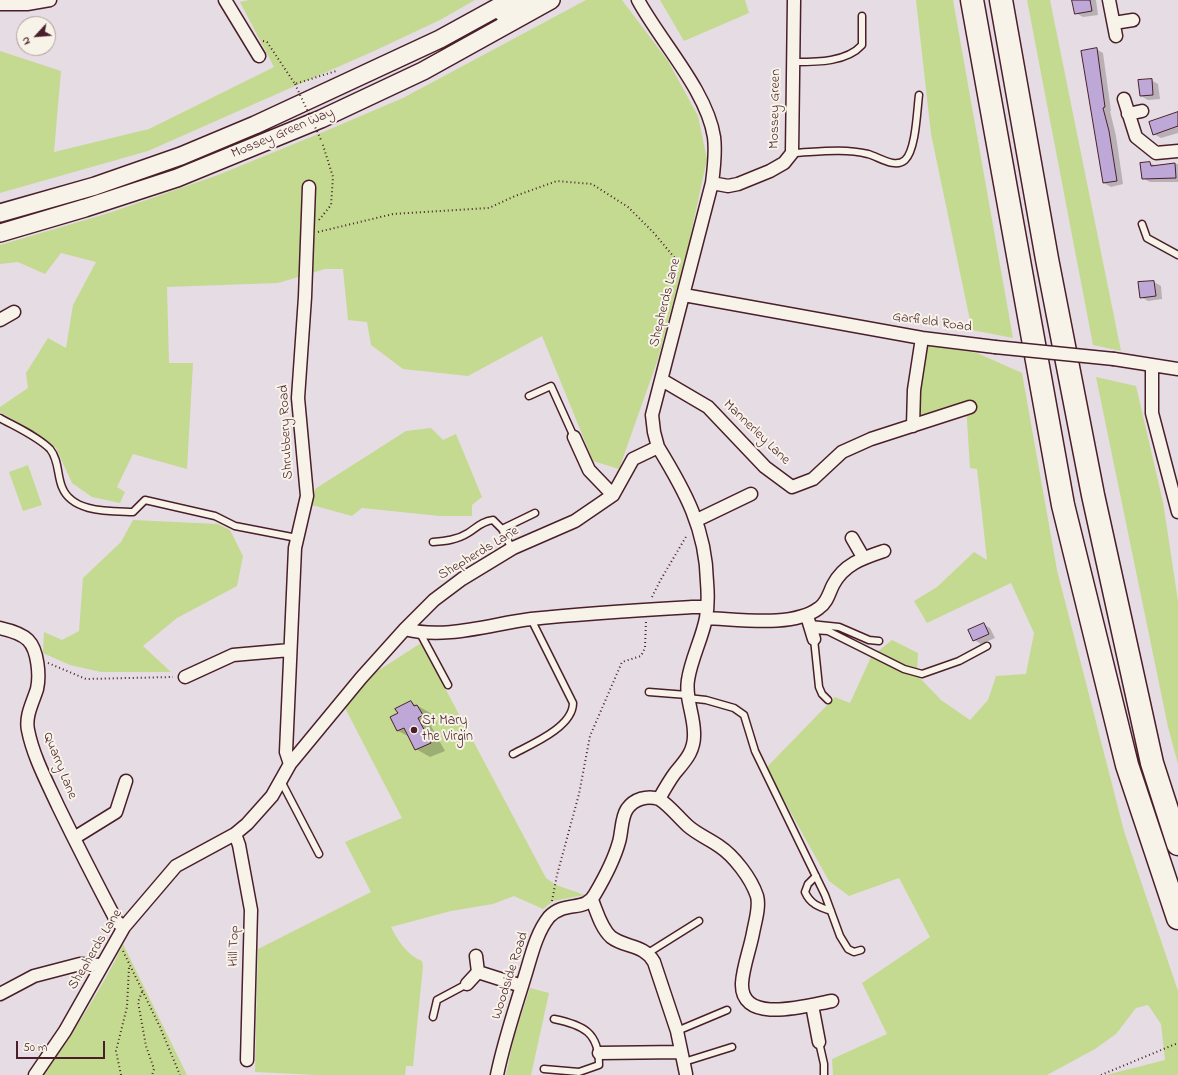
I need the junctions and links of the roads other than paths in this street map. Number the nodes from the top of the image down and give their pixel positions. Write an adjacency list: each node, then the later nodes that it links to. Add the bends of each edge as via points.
1 (50, 0): 11 (street)
2 (225, 0): 18 (street)
3 (511, 0): 17 (main road, Mossey Green Way)
4 (526, 0): 17 (main road, via 475,28)
5 (551, 0): 30 (main road, Mossey Green Way, via 443,61 321,119 177,178)
6 (794, 0): 19 (street, Mossey Green)
7 (972, 0): 83 (highway, via 1063,505 1127,765)
8 (1001, 0): 78 (highway, via 1047,259 1093,495 1152,763)
9 (1109, 0): 15 (street)
10 (638, 1): 26 (street, Shepherds Lane, via 706,110 714,135)
11 (27, 2): 12 (street)
12 (0, 4)
13 (862, 16): 19 (lane, via 862,45 856,52 820,62)
14 (1133, 20): 15 (street)
15 (1114, 23): 16 (street)
16 (1116, 36)
17 (440, 39): 28 (main road, Mossey Green Way, via 255,126 181,156 95,186)
18 (259, 56)
19 (792, 62): 25 (street, Mossey Green)
20 (919, 95): 25 (lane, via 912,146 905,160 899,163 894,164 851,151)
21 (1124, 99): 23 (street)
22 (1142, 111): 23 (street)
23 (1128, 114): 24 (street, via 1136,137 1156,153)
24 (1178, 151)
25 (792, 153): 26 (street, Mossey Green, via 784,163 738,184 728,186)
26 (712, 183): 32 (street, Shepherds Lane)
27 (309, 187): 51 (street, Shrubbery Road, via 298,398 307,496)
28 (0, 213)
29 (1142, 224): 31 (lane, via 1147,238)
30 (0, 233)
31 (1178, 255)
32 (684, 295): 35 (street, Garfield Road); 38 (street, Shepherds Lane)
33 (14, 312): 34 (street)
34 (0, 320)
35 (922, 338): 36 (street, Garfield Road, bridge); 42 (street, via 914,390)
36 (1152, 365): 37 (street, Garfield Road); 47 (street, via 1152,413)
37 (1178, 369)
38 (662, 380): 42 (street, Mannerley Lane, via 708,407 765,467 792,487 813,479 842,452); 44 (street, Shepherds Lane, via 652,415)
39 (529, 396): 43 (lane, via 551,386)
40 (970, 407): 42 (street, Mannerley Lane)
41 (0, 418): 51 (lane, via 50,450 58,465 62,488 74,503 106,511 133,512 145,500 215,516 235,526)
42 (914, 426)
43 (574, 437): 46 (street, via 589,470)
44 (658, 447): 46 (street, Shepherds Lane, via 633,459); 49 (street, via 685,492)
45 (751, 494): 49 (street)
46 (613, 495): 54 (street, Shepherds Lane, via 576,521)
47 (1178, 512)
48 (535, 513): 50 (lane)
49 (697, 520): 57 (street, via 705,556)
50 (502, 529): 53 (lane, via 497,522 487,520 459,537); 54 (lane)
51 (297, 538): 65 (street, Shrubbery Road)
52 (852, 538): 56 (street)
53 (433, 542)
54 (512, 549): 61 (street, Shepherds Lane, via 462,579 434,600)
55 (884, 551): 56 (street)
56 (864, 558): 59 (street, via 851,564 838,575 828,598)
57 (706, 613): 58 (street, via 646,610); 59 (street, via 790,620); 69 (street, via 690,670)
58 (531, 619): 62 (street); 71 (lane, via 573,703 573,709 562,726)
59 (810, 627): 63 (lane, via 839,627 869,640); 64 (lane, via 828,631 904,669 922,674); 70 (lane, via 819,687)
60 (0, 628): 77 (street, Quarry Lane, via 10,630 28,640 36,658 39,667 37,688 29,711 28,729 45,777)
61 (405, 629): 62 (street); 72 (street, Shepherds Lane)
62 (420, 633): 67 (lane)
63 (879, 641)
64 (987, 646)
65 (290, 650): 66 (street, via 233,655); 72 (street, Shrubbery Road, via 286,752)
66 (184, 677)
67 (448, 685)
68 (649, 692): 69 (lane)
69 (687, 696): 75 (street, via 694,733 693,747); 80 (lane, via 734,708 744,715 755,751)
70 (828, 700)
71 (513, 754)
72 (290, 764): 73 (street, Shepherds Lane)
73 (280, 780): 76 (street, Shepherds Lane, via 272,796 247,824); 79 (lane)
74 (126, 781): 77 (street, via 116,812)
75 (659, 799): 81 (street, via 641,799 627,808 612,861); 95 (street, via 689,827 728,854 747,877 754,891 757,900 756,916 742,982 747,999 757,1008 768,1011)
76 (234, 834): 85 (street, Shepherds Lane, via 176,866); 103 (street, Hill Top, via 239,845 251,910)
77 (74, 838): 85 (street, Quarry Lane, via 117,922)
78 (1178, 844)
79 (319, 854)
80 (816, 876): 82 (lane); 82 (lane, via 808,884 805,892 808,899 817,906)
81 (592, 900): 87 (street, via 603,926 611,936); 92 (street, Woodside Road, via 583,905 563,907 549,918 534,948)
82 (831, 911): 86 (lane, via 848,949 854,952)
83 (1178, 918)
84 (699, 921): 87 (lane)
85 (124, 927): 89 (street, Shepherds Lane)
86 (861, 950)
87 (648, 953): 99 (street, via 657,968)
88 (476, 956): 90 (street)
89 (102, 965): 93 (street, via 80,964 34,976); 106 (street, Shepherds Lane, via 66,1031)
90 (478, 972): 91 (street); 92 (street)
91 (467, 984): 97 (lane, via 437,1000)
92 (522, 986): 107 (street, Woodside Road)
93 (0, 994)
94 (832, 1001): 95 (street)
95 (812, 1005): 100 (street)
96 (728, 1010): 99 (lane)
97 (433, 1018)
98 (554, 1019): 102 (lane, via 576,1023 589,1032)
99 (677, 1031): 104 (street)
100 (819, 1042): 108 (lane)
101 (732, 1047): 104 (lane)
102 (599, 1053): 104 (street); 105 (lane, via 599,1065 580,1072)
103 (247, 1060)
104 (684, 1062)
105 (544, 1069)
106 (34, 1075)
107 (497, 1075)
108 (824, 1075)

